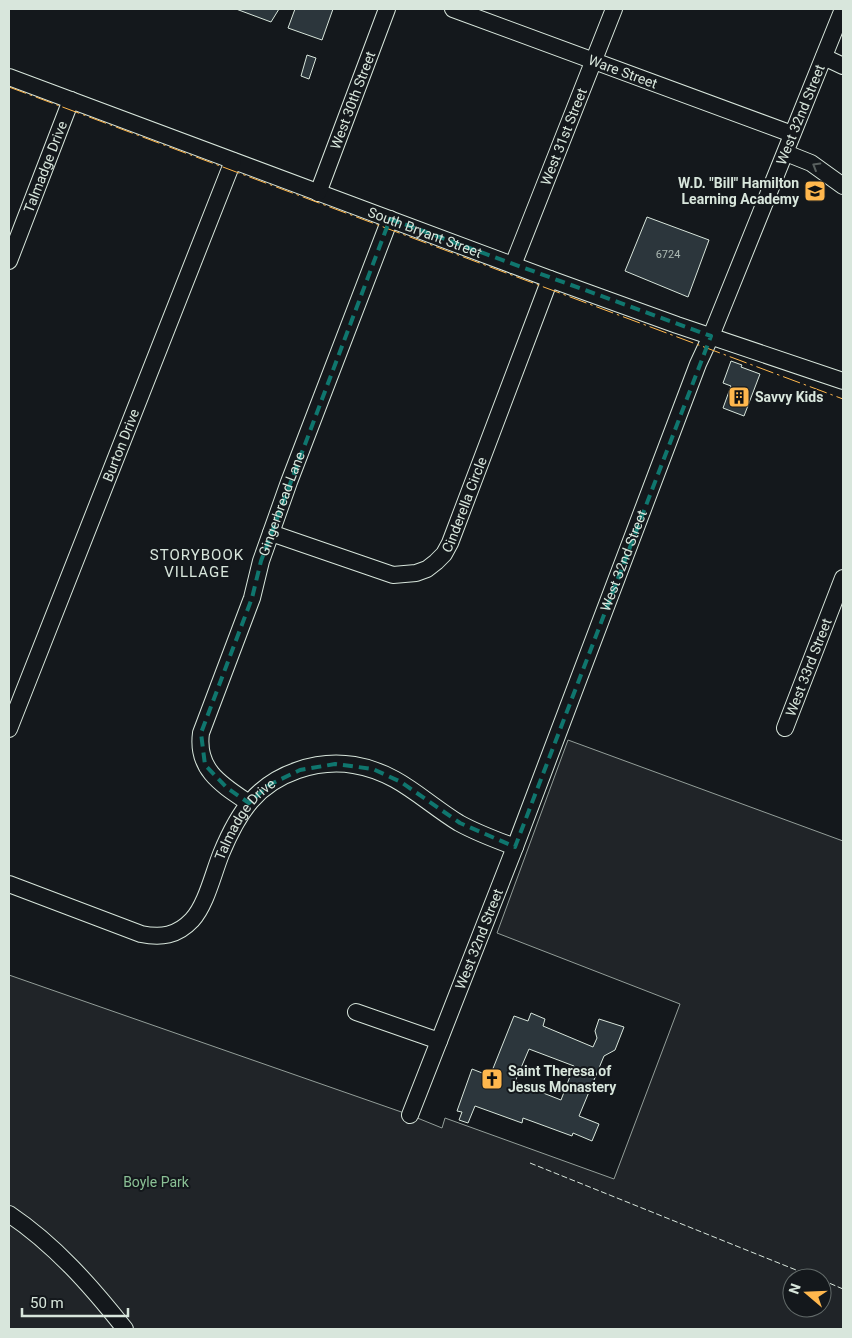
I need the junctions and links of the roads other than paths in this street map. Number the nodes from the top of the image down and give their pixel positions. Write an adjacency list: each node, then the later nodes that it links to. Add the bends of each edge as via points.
1 (387, 9): 14 (street, West 30th Street)
2 (452, 9): 6 (street, Ware Street)
3 (614, 9): 6 (street, West 31st Street)
4 (843, 9): 5 (street, West 32nd Street)
5 (824, 57): 7 (street); 10 (street, West 32nd Street)
6 (594, 61): 10 (street, Ware Street); 17 (street, West 31st Street)
7 (843, 66)
8 (9, 77): 9 (street, South Bryant Street)
9 (71, 100): 12 (street, South Bryant Street); 16 (street, Talmadge Drive)
10 (792, 134): 11 (street, West 32nd Street)
11 (786, 153): 13 (street, one-way to 11, via 811,163); 19 (street, West 32nd Street)
12 (233, 161): 14 (street, South Bryant Street); 24 (street, Burton Drive)
13 (843, 186)
14 (318, 193): 15 (street, South Bryant Street)
15 (390, 219): 17 (street, South Bryant Street); 21 (street, Gingerbread Lane)
16 (9, 261)
17 (513, 265): 18 (street, South Bryant Street)
18 (550, 279): 19 (street, South Bryant Street); 21 (street, Cinderella Circle, via 450,543 436,562 416,573 393,575)
19 (711, 336): 20 (street, South Bryant Street); 26 (street, West 32nd Street)
20 (843, 381)
21 (271, 533): 25 (street, Gingerbread Lane, via 252,598 199,744 211,774)
22 (843, 578): 23 (street, West 33rd Street)
23 (785, 728)
24 (9, 729)
25 (249, 803): 26 (street, Talmadge Drive, via 269,785 300,770 318,765 353,765 401,782 460,823); 27 (street, Talmadge Drive, via 222,851 197,913 174,934 154,937 140,934)
26 (515, 847): 29 (street, West 32nd Street)
27 (9, 884)
28 (356, 1012): 29 (street)
29 (439, 1041): 30 (street, West 32nd Street)
30 (410, 1115)
31 (9, 1214): 32 (street, via 36,1233 76,1271)
32 (125, 1329)

